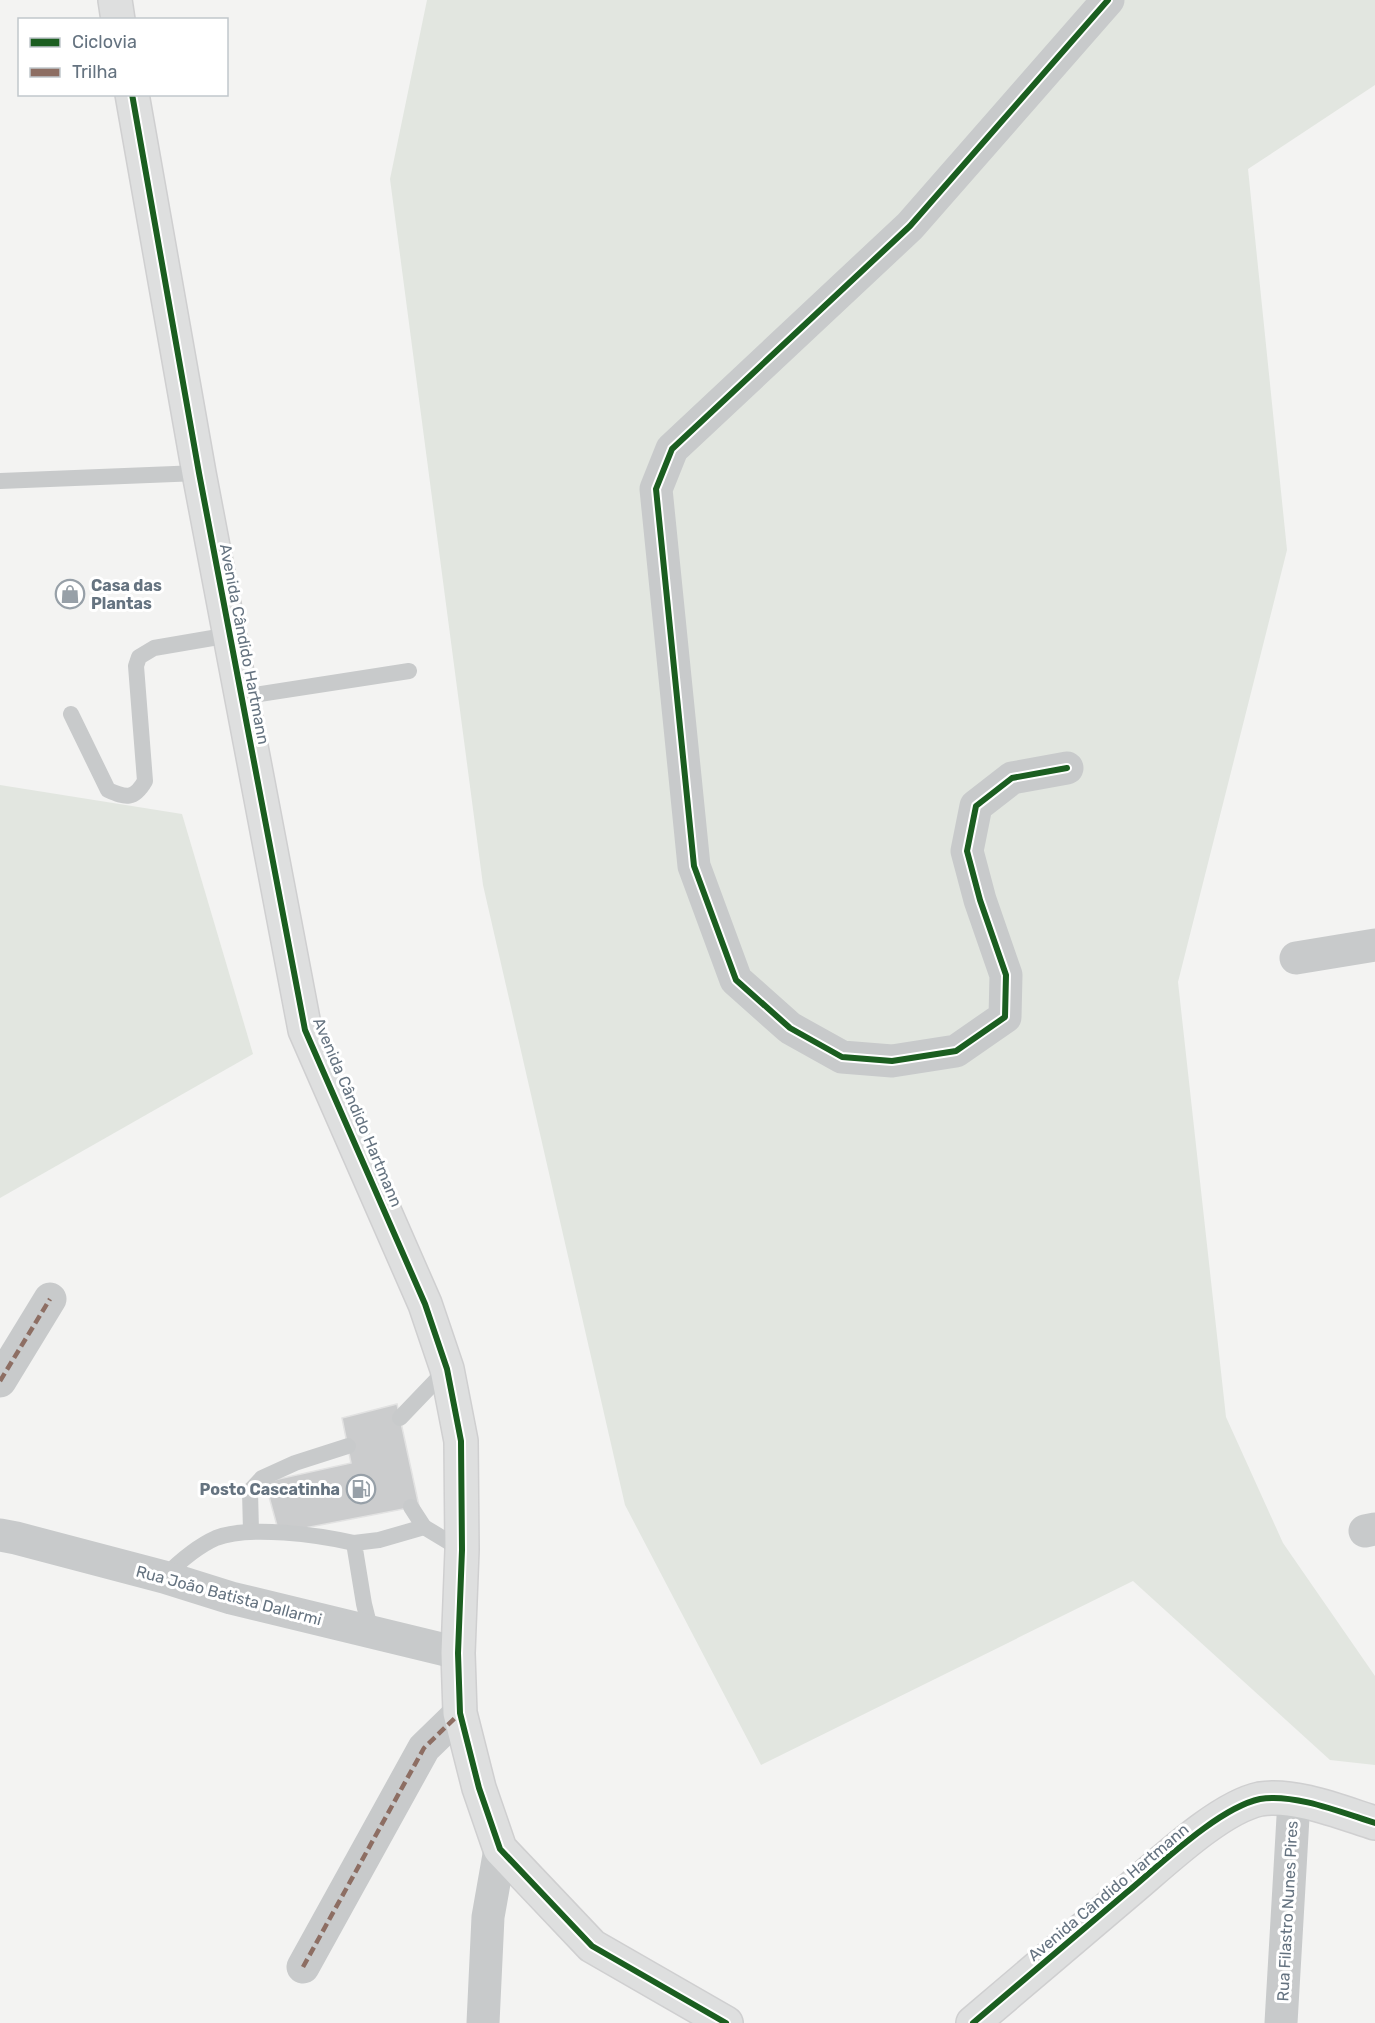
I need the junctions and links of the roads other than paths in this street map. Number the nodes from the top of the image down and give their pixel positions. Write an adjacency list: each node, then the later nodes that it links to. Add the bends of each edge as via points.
1 (115, 0): 3 (main road)
2 (1108, 0): 11 (street, via 910,226 672,449 656,489 694,866 736,980 790,1028 842,1057 892,1061 956,1051 1005,1017 1006,975 967,851 976,806 1012,778)
3 (118, 18)
4 (132, 96): 5 (main road, Avenida Cândido Hartmann)
5 (198, 473): 6 (lane); 7 (main road, Avenida Cândido Hartmann)
6 (0, 481)
7 (230, 635): 9 (main road, Avenida Cândido Hartmann); 10 (lane, via 154,648 139,657 136,666 144,781 132,795 108,790)
8 (409, 671): 9 (lane)
9 (241, 697): 15 (main road, Avenida Cândido Hartmann, via 305,1030 425,1304)
10 (71, 714)
11 (1067, 768)
12 (1375, 945): 13 (street)
13 (1296, 958)
14 (50, 1299): 16 (street)
15 (447, 1369): 17 (lane); 24 (main road, Avenida Cândido Hartmann, via 461,1441)
16 (0, 1381)
17 (400, 1418)
18 (348, 1446): 21 (lane, via 295,1462 262,1478 250,1491)
19 (411, 1507): 20 (lane)
20 (424, 1527): 23 (lane); 24 (lane)
21 (251, 1532): 23 (lane, via 319,1536); 25 (lane, via 216,1538)
22 (0, 1535): 25 (street, Rua João Batista Dallarmi)
23 (354, 1543): 26 (lane)
24 (462, 1550): 27 (main road, Avenida Cândido Hartmann)
25 (164, 1578): 26 (street, Rua João Batista Dallarmi)
26 (371, 1632): 27 (street, Rua João Batista Dallarmi)
27 (458, 1653): 28 (main road, Avenida Cândido Hartmann)
28 (460, 1713): 31 (main road, Avenida Cândido Hartmann); 32 (street, via 424,1748)
29 (1294, 1800): 30 (main road, Avenida Cândido Hartmann); 35 (main road, Avenida Cândido Hartmann, via 1261,1799 1234,1808 1192,1838); 36 (street, Rua Filastro Nunes Pires)
30 (1375, 1823)
31 (500, 1849): 33 (street, via 488,1917); 34 (main road, Avenida Cândido Hartmann, via 592,1946)
32 (303, 1967)
33 (483, 2023)
34 (726, 2023)
35 (973, 2023)
36 (1281, 2023)

